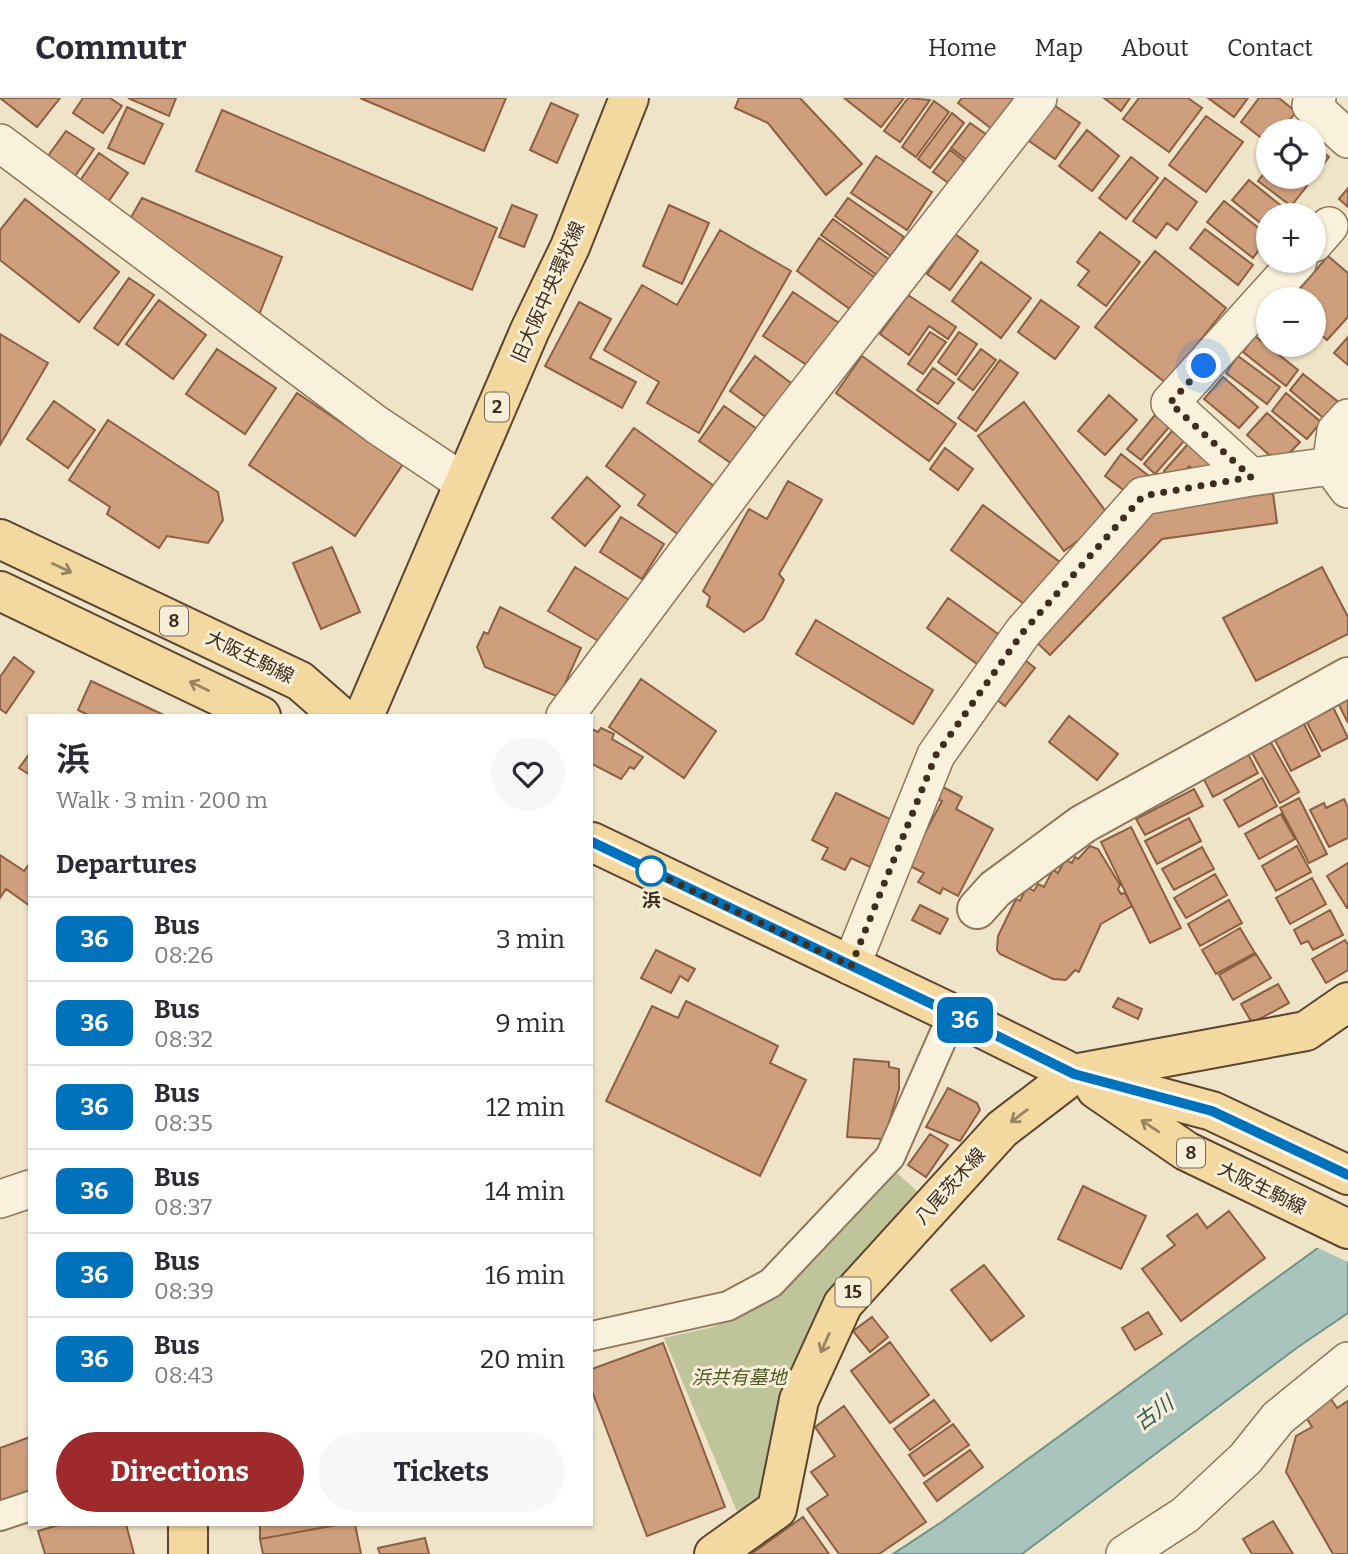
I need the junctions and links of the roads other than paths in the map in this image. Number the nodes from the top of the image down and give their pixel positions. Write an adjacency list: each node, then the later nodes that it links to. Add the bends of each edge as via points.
1 (629, 98): 10 (main road, 旧大阪中央環状線 / 2, via 570,247)
2 (1038, 98): 17 (street, via 774,436)
3 (1317, 98): 4 (street, via 1311,105)
4 (1348, 139)
5 (0, 143): 10 (street, via 377,425)
6 (1287, 273): 8 (street, via 1170,403)
7 (1348, 418): 9 (street, via 1336,431)
8 (1251, 477): 9 (street); 20 (street, via 1143,496 1023,632 936,755)
9 (1340, 477)
10 (464, 483): 16 (main road, 旧大阪中央環状線 / 2)
11 (0, 539): 15 (main road, 大阪生駒線 / 8, one-way to 15, via 300,681)
12 (0, 591): 14 (main road, one-way to 12)
13 (1348, 677): 19 (street, via 1083,824 995,889)
14 (257, 714)
15 (338, 714)
16 (364, 714)
17 (566, 714)
18 (593, 842): 20 (main road, 大阪生駒線 / 8)
19 (977, 909)
20 (851, 966): 22 (main road, 大阪生駒線 / 8)
21 (1348, 1002): 23 (main road, 八尾茨木線 / 15, via 1306,1031)
22 (953, 1014): 23 (main road, 大阪生駒線 / 8); 28 (street, via 890,1157 771,1283 728,1306)
23 (1074, 1074): 24 (main road, 大阪生駒線 / 8, via 1212,1111); 27 (main road, 大阪生駒線 / 8, one-way to 23, via 1186,1151); 34 (main road, 八尾茨木線 / 15, one-way to 34, via 1002,1129 843,1304 799,1400 777,1510)
24 (1348, 1175)
25 (28, 1190): 26 (street)
26 (0, 1199)
27 (1333, 1222)
28 (593, 1336)
29 (1348, 1360): 35 (street, via 1279,1418 1246,1458 1185,1515)
30 (28, 1507): 31 (street)
31 (0, 1516)
32 (188, 1526): 33 (main road)
33 (188, 1554)
34 (714, 1554)
35 (1125, 1554)

